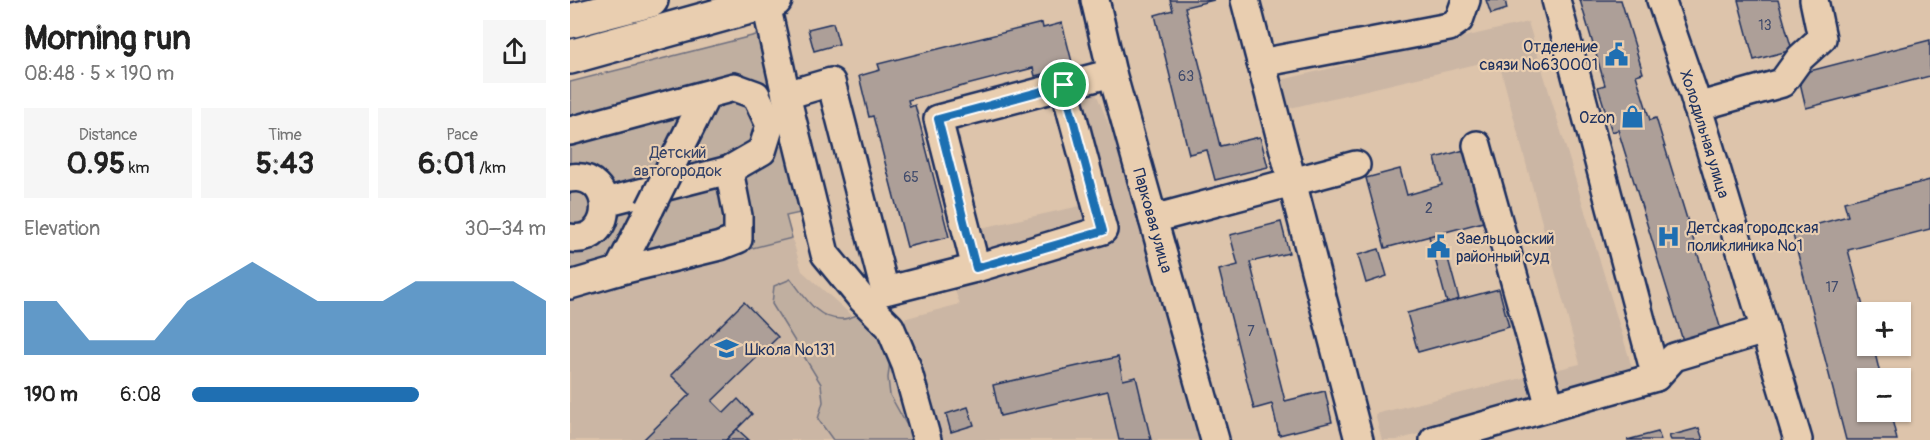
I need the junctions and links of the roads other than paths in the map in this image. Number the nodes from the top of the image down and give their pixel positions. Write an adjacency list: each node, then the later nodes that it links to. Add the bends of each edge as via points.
1 (651, 0): 9 (main road)
2 (1095, 0): 12 (street, Парковая улица)
3 (1466, 0): 11 (street, via 1459,20 1449,27)
4 (1556, 0): 30 (street)
5 (1661, 0): 16 (street, Холодильная улица)
6 (1814, 0): 16 (street, via 1822,38 1800,58 1782,83)
7 (769, 1): 10 (main road); 14 (street)
8 (1252, 2): 11 (street)
9 (570, 21)
10 (570, 57)
11 (1261, 63): 22 (street)
12 (1112, 73): 13 (street); 24 (street, Парковая улица)
13 (1064, 85): 26 (street, via 1103,231); 26 (street, via 938,119)
14 (786, 95): 26 (street, via 831,82 885,291); 32 (street, via 825,254 890,327 906,365)
15 (706, 96): 17 (street); 20 (street, via 734,87 756,95 770,125 762,151); 27 (street, bridge)
16 (1697, 107): 29 (street, Холодильная улица)
17 (570, 131)
18 (1477, 145): 31 (street)
19 (1356, 165): 22 (street)
20 (729, 170): 23 (street); 27 (street, via 738,238)
21 (570, 178): 23 (street, via 594,184)
22 (1292, 182): 24 (street); 34 (street)
23 (605, 202): 25 (street, via 602,222 595,231)
24 (1153, 219): 33 (street, Парковая улица)
25 (570, 238)
26 (976, 268)
27 (618, 271): 28 (street)
28 (570, 285)
29 (1765, 330): 30 (street, via 1674,357); 36 (street, Холодильная улица)
30 (1656, 377): 31 (street)
31 (1550, 407): 35 (street)
32 (927, 440)
33 (1215, 440)
34 (1359, 440)
35 (1434, 440)
36 (1798, 440)

